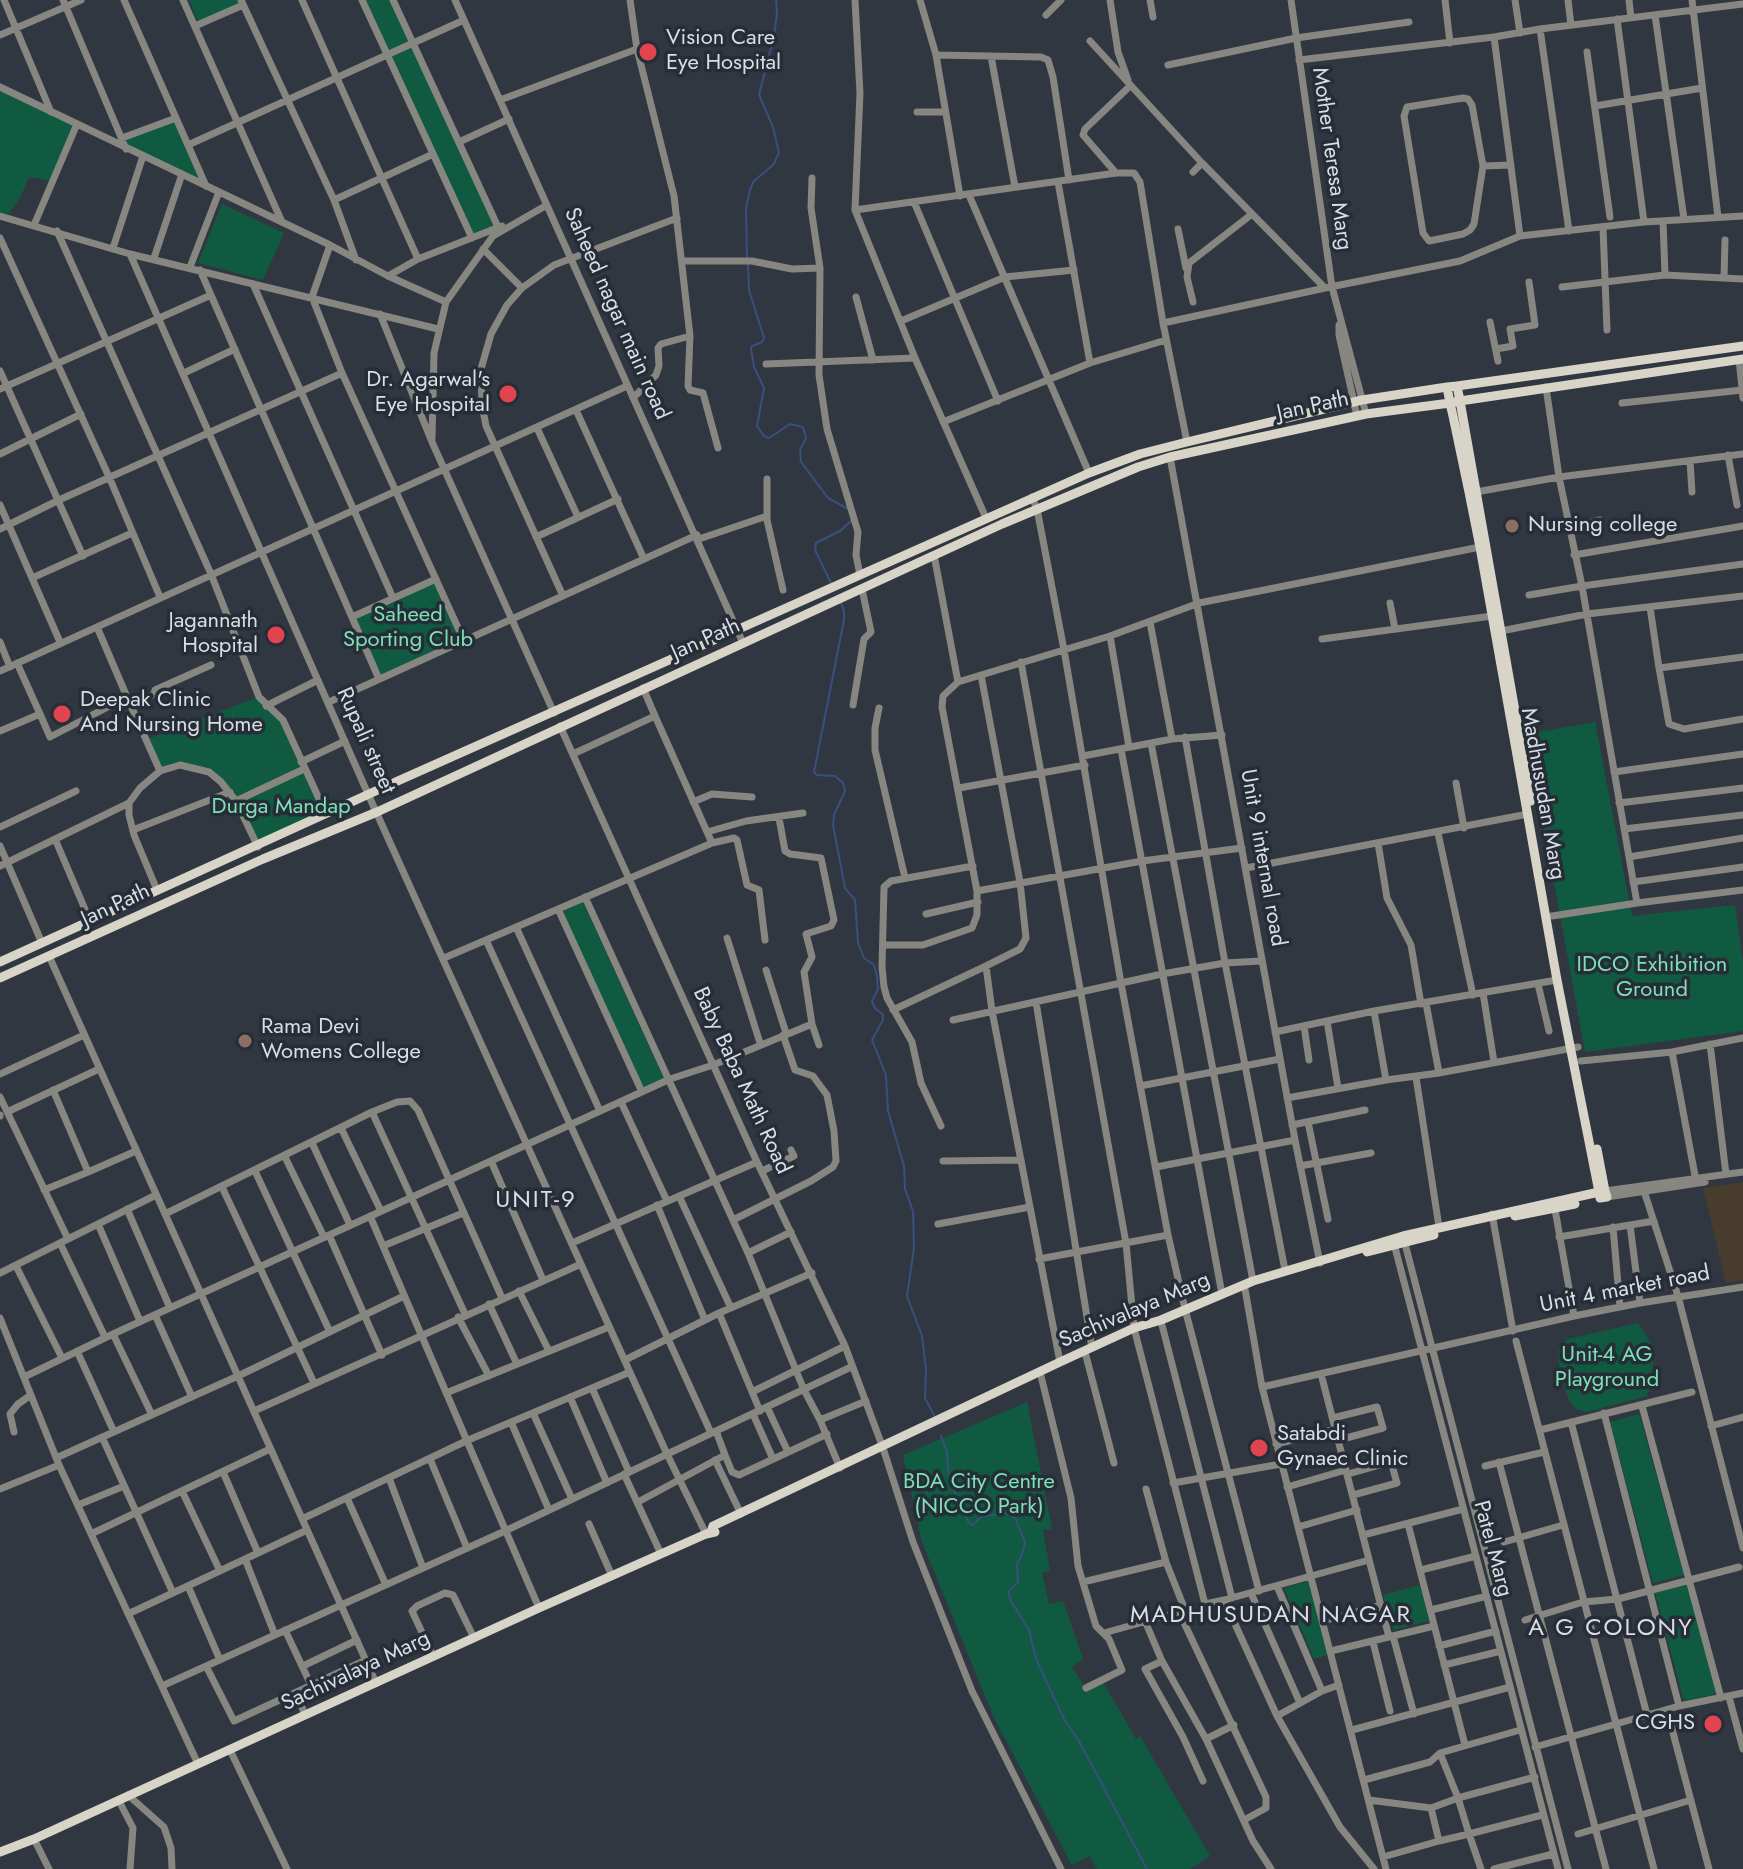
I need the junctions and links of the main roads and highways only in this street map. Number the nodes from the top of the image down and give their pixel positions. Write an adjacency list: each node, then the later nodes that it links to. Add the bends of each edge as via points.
1 (1743, 346): 3 (main road, Jan Path)
2 (1741, 359): 4 (main road, Jan Path)
3 (1452, 386): 4 (main road); 5 (main road, Jan Path, via 1357,401 1140,454 1089,473)
4 (1455, 402): 6 (main road, Jan Path, via 1361,415 1138,467); 7 (main road, Madhusudan Marg, via 1476,492); 7 (main road, Madhusudan Marg, via 1557,980)
5 (0, 962)
6 (0, 978)
7 (1575, 1047): 8 (main road, Madhusudan Marg); 8 (main road, Madhusudan Marg)
8 (1603, 1195): 9 (main road, Sachivalaya Marg)
9 (1493, 1217): 10 (main road, Sachivalaya Marg); 10 (main road, Sachivalaya Marg)
10 (1399, 1240): 11 (main road, Sachivalaya Marg)
11 (1320, 1262): 12 (main road, Sachivalaya Marg); 12 (main road, Sachivalaya Marg)
12 (1249, 1285): 13 (main road, Sachivalaya Marg); 13 (main road, Sachivalaya Marg)
13 (1186, 1312): 14 (main road, Sachivalaya Marg); 14 (main road, Sachivalaya Marg)
14 (1136, 1331): 15 (main road, Sachivalaya Marg)
15 (1088, 1352): 16 (main road, Sachivalaya Marg); 16 (main road, Sachivalaya Marg)
16 (1041, 1375): 17 (main road, Sachivalaya Marg)
17 (884, 1450): 18 (main road, Sachivalaya Marg); 18 (main road, Sachivalaya Marg, via 713,1526)
18 (708, 1533): 19 (main road, Sachivalaya Marg)
19 (0, 1854)

